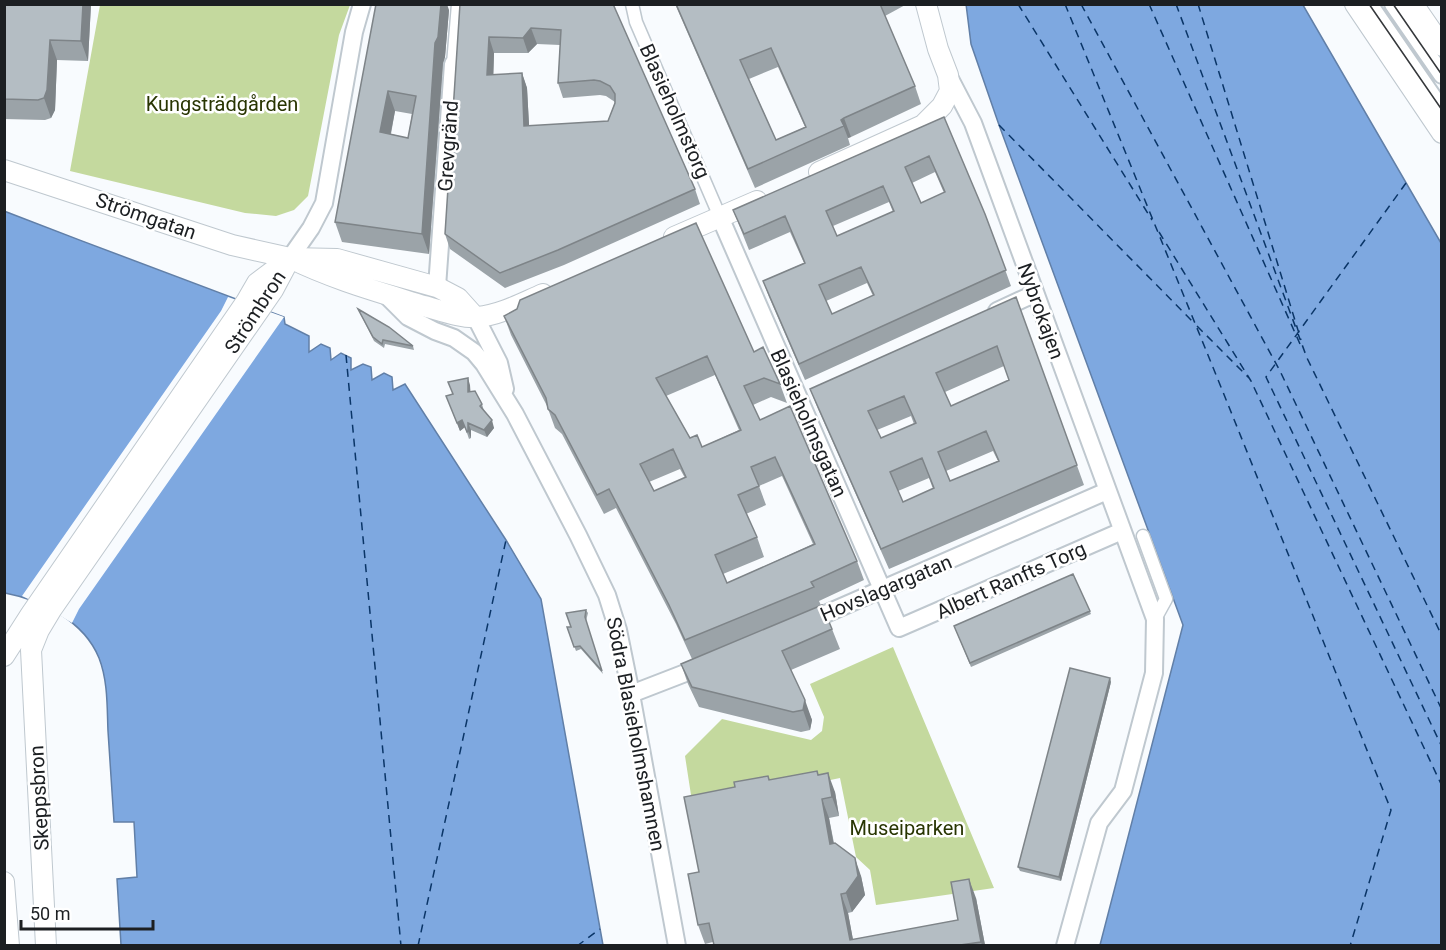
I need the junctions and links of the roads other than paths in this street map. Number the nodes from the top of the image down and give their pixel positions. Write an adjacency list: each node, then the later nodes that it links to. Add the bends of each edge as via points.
1 (362, 4): 20 (street, via 324,203)
2 (458, 4): 10 (street, Grevgränd)
3 (632, 4): 18 (street, Blasieholmstorg, via 636,22)
4 (926, 4): 11 (street, Nybrokajen)
5 (1355, 4): 14 (street)
6 (1369, 4): 13 (street)
7 (1393, 4): 12 (street)
8 (1413, 4): 9 (street)
9 (1441, 45)
10 (453, 64): 22 (street, Grevgränd)
11 (948, 75): 16 (street, via 950,91 923,125); 24 (street, Nybrokajen, via 973,123)
12 (1442, 75)
13 (1442, 110)
14 (1442, 133)
15 (4, 170): 20 (street, Strömgatan, via 232,245)
16 (806, 178)
17 (774, 193): 18 (street)
18 (720, 217): 19 (street); 31 (street, Blasieholmsgatan, via 804,397)
19 (662, 243)
20 (290, 258): 22 (street, Södra Blasieholmshamnen, via 337,259); 23 (street, Södra Blasieholmshamnen, via 315,271); 32 (street, Strömbron, via 273,290 253,305)
21 (564, 285): 25 (street, via 499,313)
22 (437, 287): 25 (street, Södra Blasieholmshamnen, via 458,298)
23 (385, 294): 25 (street, Södra Blasieholmshamnen); 27 (street, Södra Blasieholmshamnen, via 408,317 467,346)
24 (1034, 294): 26 (street); 28 (street, Nybrokajen)
25 (476, 318): 27 (street, Södra Blasieholmshamnen, via 499,363)
26 (978, 320)
27 (508, 401): 42 (street, Södra Blasieholmshamnen, via 607,595)
28 (1107, 492): 29 (street, Nybrokajen); 31 (street, Hovslagargatan)
29 (1122, 531): 33 (street, Nybrokajen); 34 (street, Albert Ranfts Torg)
30 (1143, 536): 33 (street, Nybrokajen, via 1166,599)
31 (883, 590): 34 (street, Blasieholmsgatan); 36 (street, Hovslagargatan)
32 (45, 607): 35 (street, Strömbron); 37 (street)
33 (1155, 619): 47 (street, Nybrokajen, via 1154,673 1124,791 1099,823)
34 (899, 628)
35 (39, 630): 38 (street, Skeppsbron)
36 (790, 630)
37 (10, 634): 38 (street); 39 (street)
38 (31, 650): 41 (street); 45 (street, Skeppsbron)
39 (4, 656)
40 (717, 661): 42 (street)
41 (4, 665)
42 (631, 694): 46 (street, Södra Blasieholmshamnen)
43 (4, 882): 44 (street)
44 (9, 945)
45 (46, 945)
46 (677, 945)
47 (1065, 945)

